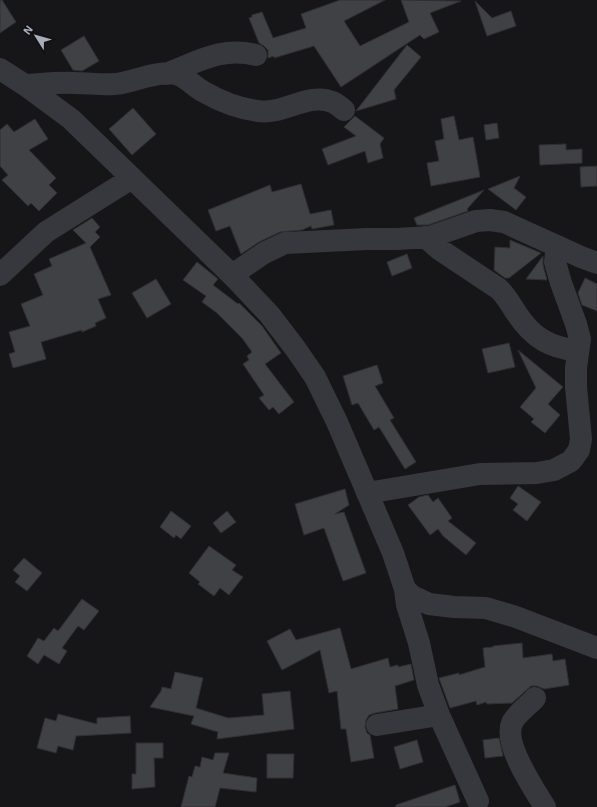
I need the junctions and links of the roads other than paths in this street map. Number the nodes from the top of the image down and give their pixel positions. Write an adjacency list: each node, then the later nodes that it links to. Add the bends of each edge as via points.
1 (256, 55): 3 (street, via 233,51 216,54)
2 (0, 69): 4 (street)
3 (166, 74): 4 (street, via 120,84); 5 (street, via 178,75 207,94 246,109 270,112 310,100 324,99)
4 (25, 85): 6 (street, via 71,119)
5 (344, 110)
6 (132, 178): 10 (street, via 46,232); 11 (street)
7 (425, 237): 8 (street, via 490,220 504,222); 11 (street, via 285,243 264,253); 12 (street, via 499,289 524,324 538,338 561,348)
8 (557, 246): 9 (street); 12 (street, via 555,262 580,339)
9 (597, 263)
10 (0, 275)
11 (232, 275): 13 (street, via 269,314 315,377)
12 (578, 351): 13 (street, via 576,387 581,439 579,450 571,461 554,470 537,473 480,474)
13 (367, 493): 14 (street, via 393,553)
14 (405, 589): 15 (street, via 412,596 429,604 486,608); 17 (street, via 428,685)
15 (597, 648)
16 (535, 698): 20 (street, via 512,722 511,739 515,754)
17 (439, 715): 18 (street); 19 (street)
18 (377, 725)
19 (478, 801)
20 (545, 807)

